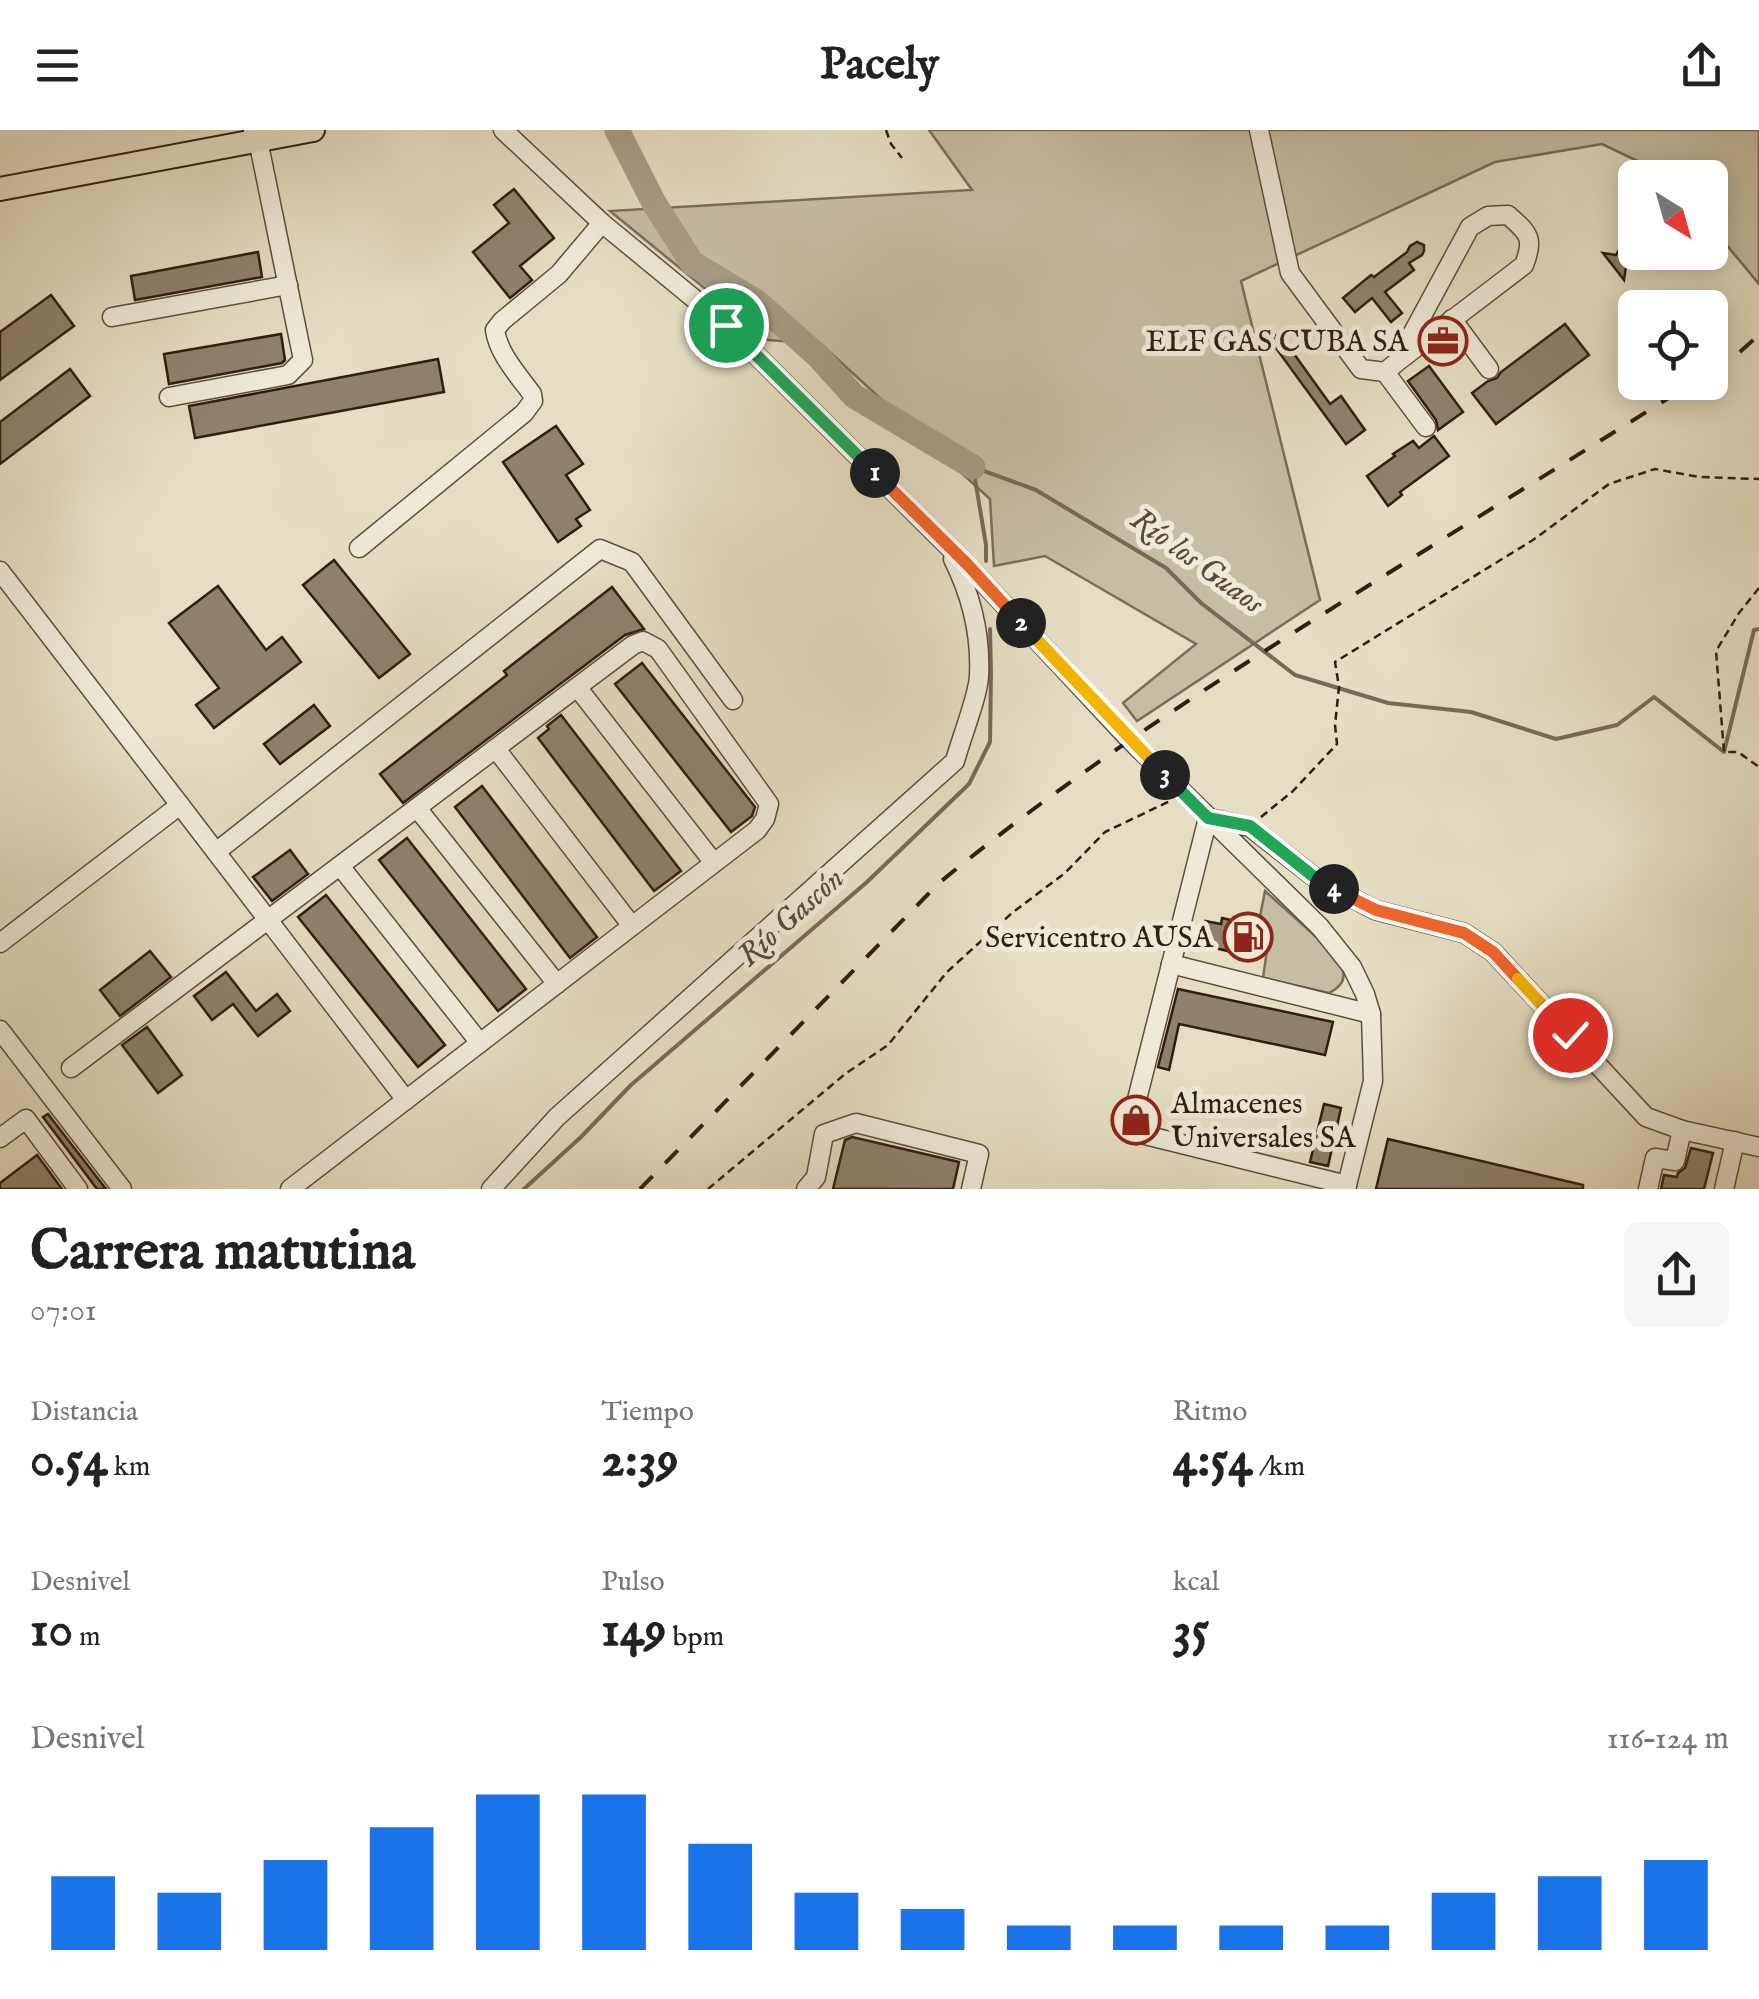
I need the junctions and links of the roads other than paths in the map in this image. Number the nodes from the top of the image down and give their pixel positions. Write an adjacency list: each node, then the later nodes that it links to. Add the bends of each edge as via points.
1 (313, 130): 4 (main road)
2 (503, 130): 6 (street)
3 (1259, 130): 10 (street, via 1290,273 1361,369)
4 (255, 135): 5 (main road); 7 (street)
5 (0, 188)
6 (602, 222): 14 (street, via 726,325); 15 (street, via 559,274 495,330 532,394 524,413)
7 (288, 285): 8 (street); 12 (street, via 303,360 296,368 288,375)
8 (112, 317)
9 (1452, 319): 10 (street); 10 (street, via 1524,264 1530,248 1525,231 1508,215 1488,216 1470,227); 11 (street)
10 (1391, 367): 13 (street)
11 (1489, 369)
12 (170, 397)
13 (1426, 427)
14 (943, 541): 22 (street); 44 (street, via 975,620 979,678 954,761 556,1117)
15 (359, 548)
16 (0, 571): 20 (street)
17 (577, 688): 19 (street); 24 (street); 24 (street, via 633,646 644,641 658,649 768,804 756,830)
18 (732, 700): 23 (street, via 632,562 600,549)
19 (496, 749): 21 (street); 27 (street)
20 (180, 805): 23 (street); 28 (street)
21 (416, 808): 25 (street); 30 (street)
22 (1208, 818): 29 (street); 31 (street, via 1320,927 1352,966); 36 (street, via 1250,826 1318,880 1376,910 1464,933 1493,952 1646,1117)
23 (216, 852): 26 (street)
24 (714, 863): 27 (street)
25 (340, 866): 26 (street); 33 (street)
26 (268, 920): 34 (street); 35 (street)
27 (632, 926): 30 (street)
28 (0, 942)
29 (1171, 964): 31 (street); 40 (street, via 1129,1131)
30 (557, 984): 33 (street)
31 (1371, 1014): 40 (street, via 1374,1081)
32 (0, 1030): 42 (street)
33 (480, 1042): 35 (street)
34 (71, 1068)
35 (406, 1100): 43 (street)
36 (1682, 1130): 38 (street); 47 (street, via 1675,1161 1655,1158)
37 (0, 1138): 41 (street, via 26,1119)
38 (1735, 1141): 39 (street); 48 (street)
39 (1759, 1146)
40 (1347, 1187)
41 (78, 1189)
42 (122, 1189)
43 (290, 1189)
44 (491, 1189)
45 (806, 1189): 46 (street, via 816,1177 824,1134 856,1122 979,1154)
46 (971, 1189)
47 (1648, 1189)
48 (1724, 1189)

